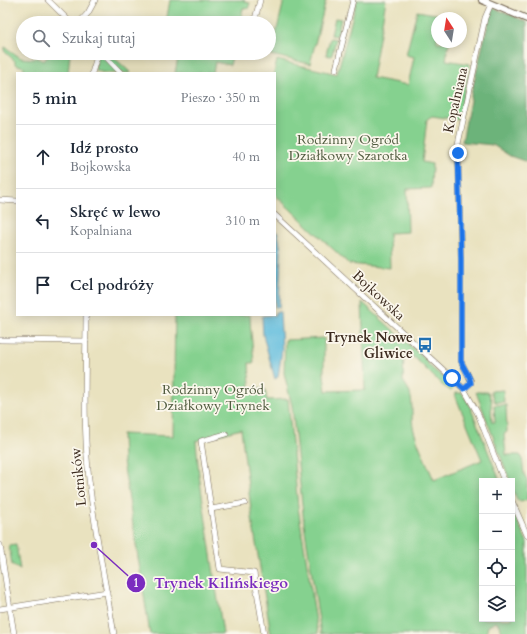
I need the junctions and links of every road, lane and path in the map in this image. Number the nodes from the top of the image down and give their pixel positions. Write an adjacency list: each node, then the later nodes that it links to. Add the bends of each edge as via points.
1 (48, 0): 7 (street)
2 (95, 0): 8 (street)
3 (260, 0): 9 (street)
4 (353, 0): 13 (street)
5 (482, 0): 6 (main road)
6 (491, 4): 10 (main road); 22 (street, Kopalniana, via 485,18 458,144 461,361 471,381)
7 (64, 16)
8 (85, 16)
9 (256, 16)
10 (527, 19)
11 (96, 60): 14 (street)
12 (109, 60): 15 (street)
13 (336, 69)
14 (92, 72)
15 (120, 72)
16 (0, 200): 17 (street)
17 (16, 201)
18 (276, 216): 22 (street, Bojkowska)
19 (86, 316): 21 (street, Lotników)
20 (0, 340): 21 (street)
21 (86, 341): 30 (street, Lotników, via 88,467)
22 (464, 389): 24 (street, Bojkowska, via 478,414)
23 (226, 434): 27 (street, via 201,442)
24 (503, 478)
25 (245, 503): 27 (street)
26 (515, 508): 28 (street)
27 (211, 509): 35 (street, via 220,569 254,573)
28 (527, 535)
29 (0, 546): 31 (street)
30 (107, 592): 31 (street); 34 (street, Lotników)
31 (10, 608): 32 (street); 33 (street)
32 (0, 610)
33 (14, 634)
34 (114, 634)
35 (264, 634)

